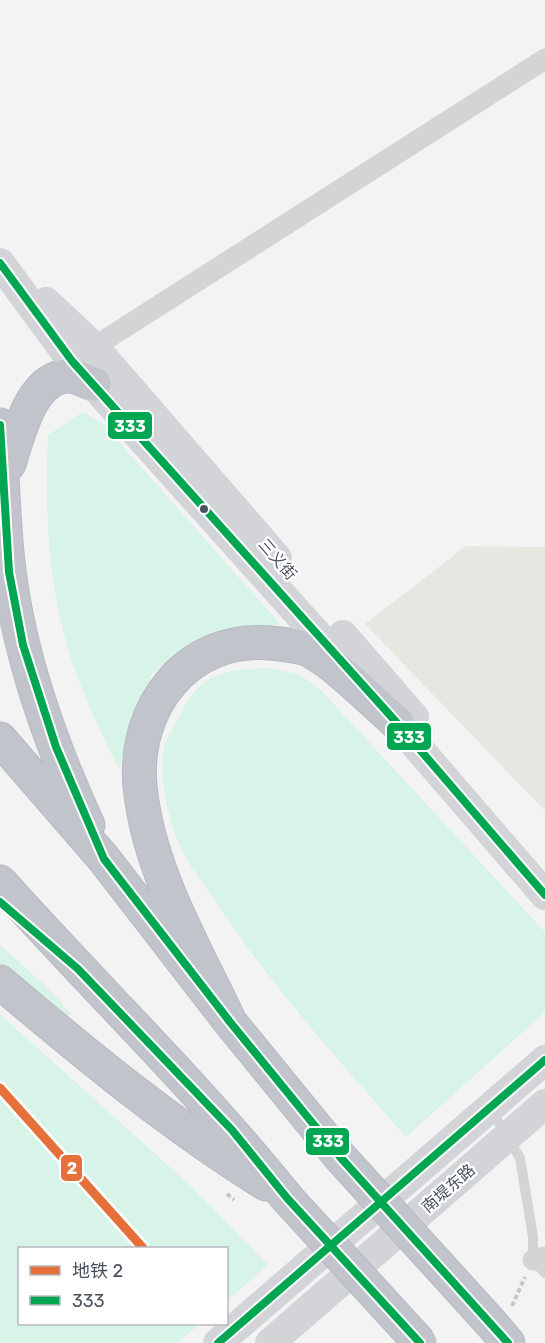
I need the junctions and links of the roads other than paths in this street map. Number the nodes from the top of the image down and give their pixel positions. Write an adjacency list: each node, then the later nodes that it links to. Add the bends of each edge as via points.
1 (545, 59): 3 (street)
2 (0, 261): 3 (street, 三义街)
3 (86, 364): 5 (highway, via 70,376 55,380 29,405); 6 (street, 三义街); 9 (street, 三义街)
4 (0, 425): 5 (highway)
5 (3, 483): 8 (highway, via 9,572 23,645 56,747)
6 (397, 723): 11 (street, 三义街); 15 (highway, via 306,649 261,642 216,649 196,658 169,686 155,708 140,763 148,828 161,874)
7 (0, 739): 8 (highway)
8 (104, 859): 15 (highway)
9 (545, 869)
10 (0, 882): 13 (highway)
11 (545, 895)
12 (0, 902): 13 (highway)
13 (78, 969): 20 (highway, via 232,1130)
14 (0, 982): 20 (highway, via 210,1149)
15 (230, 1022): 22 (highway, bridge, via 341,1158)
16 (545, 1060): 18 (street, 南堤东路)
17 (545, 1104): 19 (street, 南堤东路)
18 (490, 1108): 19 (lane); 23 (street, 南堤东路)
19 (508, 1137): 21 (lane, via 520,1158); 24 (street, 南堤东路)
20 (287, 1198): 25 (highway, bridge)
21 (541, 1264)
22 (499, 1333)
23 (218, 1343)
24 (270, 1343)
25 (420, 1343)

